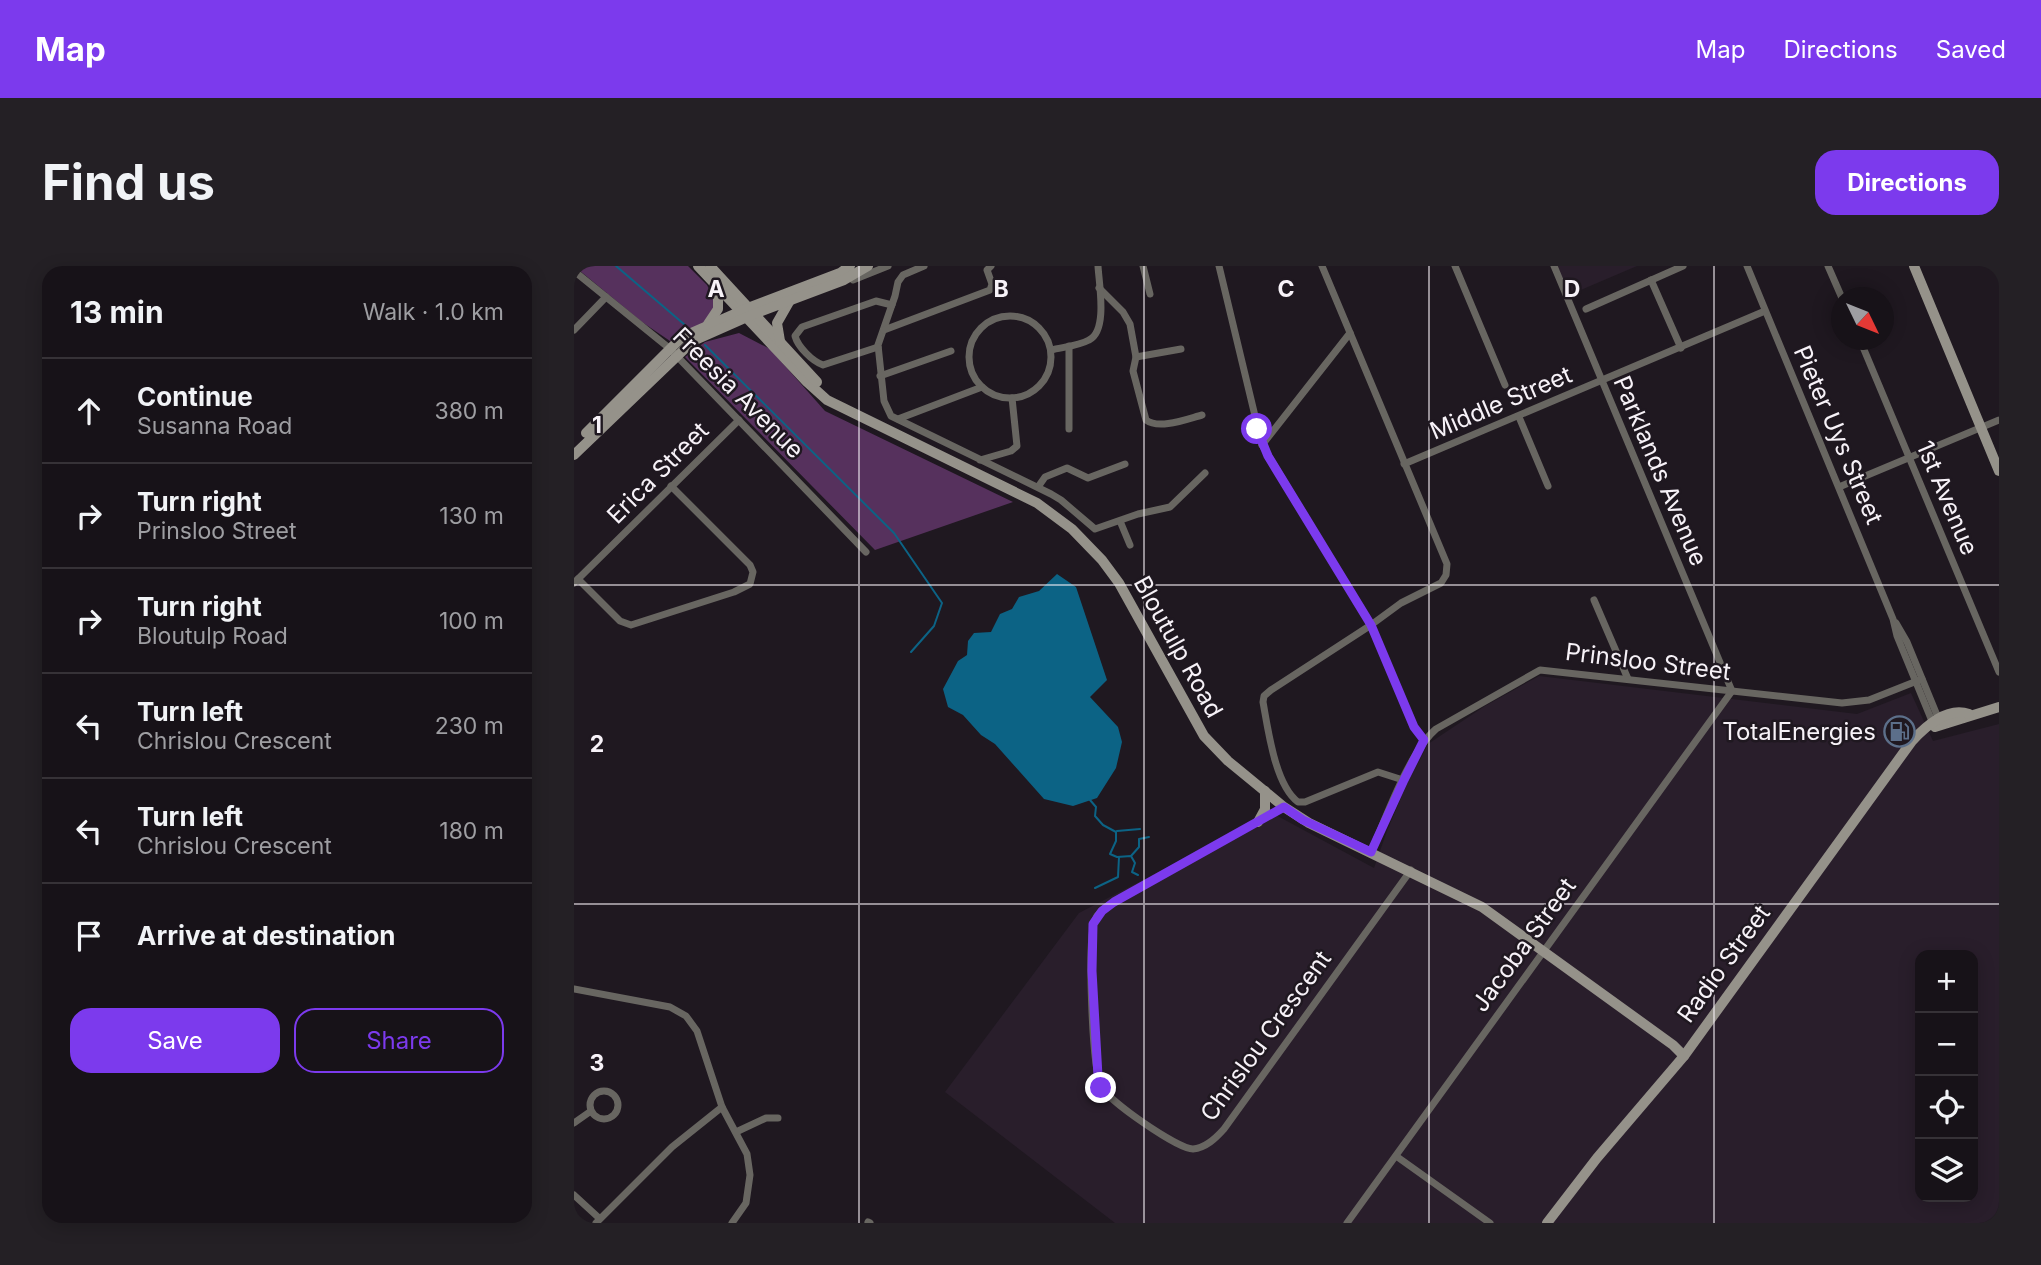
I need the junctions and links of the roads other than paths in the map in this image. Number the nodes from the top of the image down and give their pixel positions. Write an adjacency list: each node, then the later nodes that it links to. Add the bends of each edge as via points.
1 (698, 266): 21 (street, Bloutulp Road)
2 (710, 266): 22 (street)
3 (850, 266): 27 (street)
4 (868, 266): 24 (street)
5 (888, 266): 24 (street)
6 (924, 266): 29 (street, via 900,278)
7 (991, 266): 34 (street, via 987,270 990,290)
8 (1098, 266): 23 (street)
9 (1143, 266): 25 (street)
10 (1219, 266): 66 (street)
11 (1322, 266): 39 (street)
12 (1455, 266): 53 (street)
13 (1554, 266): 52 (street, Parklands Avenue)
14 (1683, 266): 19 (street)
15 (1748, 266): 31 (street, Pieter Uys Street)
16 (1828, 266): 20 (street)
17 (1914, 266): 64 (street)
18 (574, 271): 26 (street, Freesia Avenue)
19 (1650, 280): 30 (street); 44 (street)
20 (1837, 287)
21 (718, 288): 32 (street, Bloutulp Road); 36 (street, via 718,309)
22 (730, 288): 27 (street, via 753,298); 32 (street)
23 (1099, 288): 43 (street, via 1098,331 1088,341); 50 (street, via 1127,317)
24 (812, 294): 28 (street)
25 (1150, 294)
26 (606, 297): 37 (street); 49 (street, Freesia Avenue)
27 (776, 299): 32 (street)
28 (789, 302): 32 (street); 41 (street, via 778,323)
29 (892, 305): 33 (street); 42 (street, via 876,301 802,327 795,336 823,365)
30 (1586, 309)
31 (1765, 311): 44 (street, Middle Street); 78 (street, Pieter Uys Street)
32 (747, 313): 35 (street); 36 (street); 40 (street, Bloutulp Road); 41 (street, Bloutulp Road)
33 (889, 314): 34 (street); 38 (street)
34 (899, 323): 38 (street)
35 (727, 326): 36 (street); 40 (street)
36 (705, 329): 49 (street)
37 (574, 330)
38 (884, 330): 42 (street)
39 (1350, 333): 66 (street); 72 (street)
40 (765, 338): 56 (street, Bloutulp Road, via 827,400)
41 (781, 343): 56 (street, Bloutulp Road)
42 (878, 346): 51 (street)
43 (1069, 346): 48 (street); 65 (street)
44 (1681, 348): 52 (street, Middle Street)
45 (1181, 349): 50 (street)
46 (1864, 350): 69 (street, 1st Avenue)
47 (951, 351): 51 (street)
48 (1051, 351): 54 (street, via 1047,337 1026,318 997,317 972,341 969,362); 55 (street, via 1051,364 1037,388)
49 (673, 352): 61 (street, Freesia Avenue); 67 (street); 68 (street)
50 (1136, 357): 58 (street, via 1133,371 1142,413 1149,423)
51 (880, 376): 60 (street, via 887,410)
52 (1602, 382): 59 (street, Middle Street); 88 (street, Parklands Avenue)
53 (1506, 385)
54 (982, 387): 55 (street); 57 (street)
55 (1012, 398): 70 (street, via 1017,446)
56 (841, 406): 93 (street, Bloutulp Road, via 1037,503 1079,535 1119,583 1204,736)
57 (914, 413): 60 (street); 63 (street)
58 (1202, 415)
59 (1519, 417): 72 (street, Middle Street); 76 (street)
60 (898, 419): 63 (street)
61 (739, 420): 75 (street, Erica Street); 81 (street, Freesia Avenue)
62 (1999, 420): 64 (street)
63 (914, 427): 70 (street)
64 (1981, 427): 69 (street); 73 (street)
65 (1069, 429)
66 (1262, 445): 84 (street)
67 (574, 446)
68 (574, 455)
69 (1910, 459): 78 (street); 85 (street, 1st Avenue)
70 (980, 460): 77 (street)
71 (1125, 464): 77 (street, via 1088,478 1068,468 1045,477)
72 (1404, 464): 84 (street, via 1447,572 1441,583)
73 (1999, 471)
74 (1205, 473): 79 (street, via 1170,507)
75 (671, 486): 82 (street, Erica Street); 82 (street, via 750,565 750,584 631,625 620,621)
76 (1548, 486)
77 (1038, 487): 79 (street, via 1061,499 1091,528)
78 (1839, 487): 87 (street, Pieter Uys Street)
79 (1120, 521): 80 (street)
80 (1130, 545)
81 (866, 552)
82 (576, 581)
83 (1594, 600): 86 (street)
84 (1371, 625): 91 (street, via 1414,727); 92 (street, via 1264,696 1274,755 1288,793 1301,803 1378,772)
85 (1999, 671)
86 (1628, 679): 88 (street, Prinsloo Street); 91 (street, Prinsloo Street, via 1540,670)
87 (1919, 680): 88 (street, Prinsloo Street, via 1853,704); 90 (street, Pieter Uys Street)
88 (1732, 691): 98 (street, Jacoba Street)
89 (1999, 707): 90 (street)
90 (1935, 723): 100 (street, Radio Street, via 1904,751)
91 (1424, 740): 92 (street, Prinsloo Street)
92 (1404, 780): 96 (street, Prinsloo Street)
93 (1265, 791): 94 (street, Bloutulp Road); 95 (street, via 1265,809)
94 (1284, 807): 95 (street, Chrislou Crescent); 96 (street, Bloutulp Road)
95 (1258, 822): 97 (street, Chrislou Crescent, via 1114,902 1093,924 1094,1031 1101,1088 1120,1106 1185,1148 1203,1147 1224,1129)
96 (1371, 852): 97 (street, Bloutulp Road)
97 (1411, 870): 98 (street, Bloutulp Road, via 1482,907)
98 (1544, 950): 100 (street, Bloutulp Road); 106 (street, Jacoba Street)
99 (574, 989): 101 (street, via 681,1012 696,1031)
100 (1685, 1056): 112 (street, Radio Street)
101 (723, 1107): 105 (street); 108 (street, via 672,1147)
102 (591, 1111): 102 (street, via 599,1092 610,1092 618,1100 610,1119); 104 (street)
103 (778, 1118): 105 (street, via 766,1118)
104 (574, 1123)
105 (736, 1132): 109 (street, via 747,1154 750,1175 746,1203)
106 (1396, 1156): 110 (street, Jacoba Street); 111 (street)
107 (574, 1195): 108 (street)
108 (597, 1220)
109 (733, 1223)
110 (1347, 1223)
111 (1490, 1223)
112 (1547, 1223)

